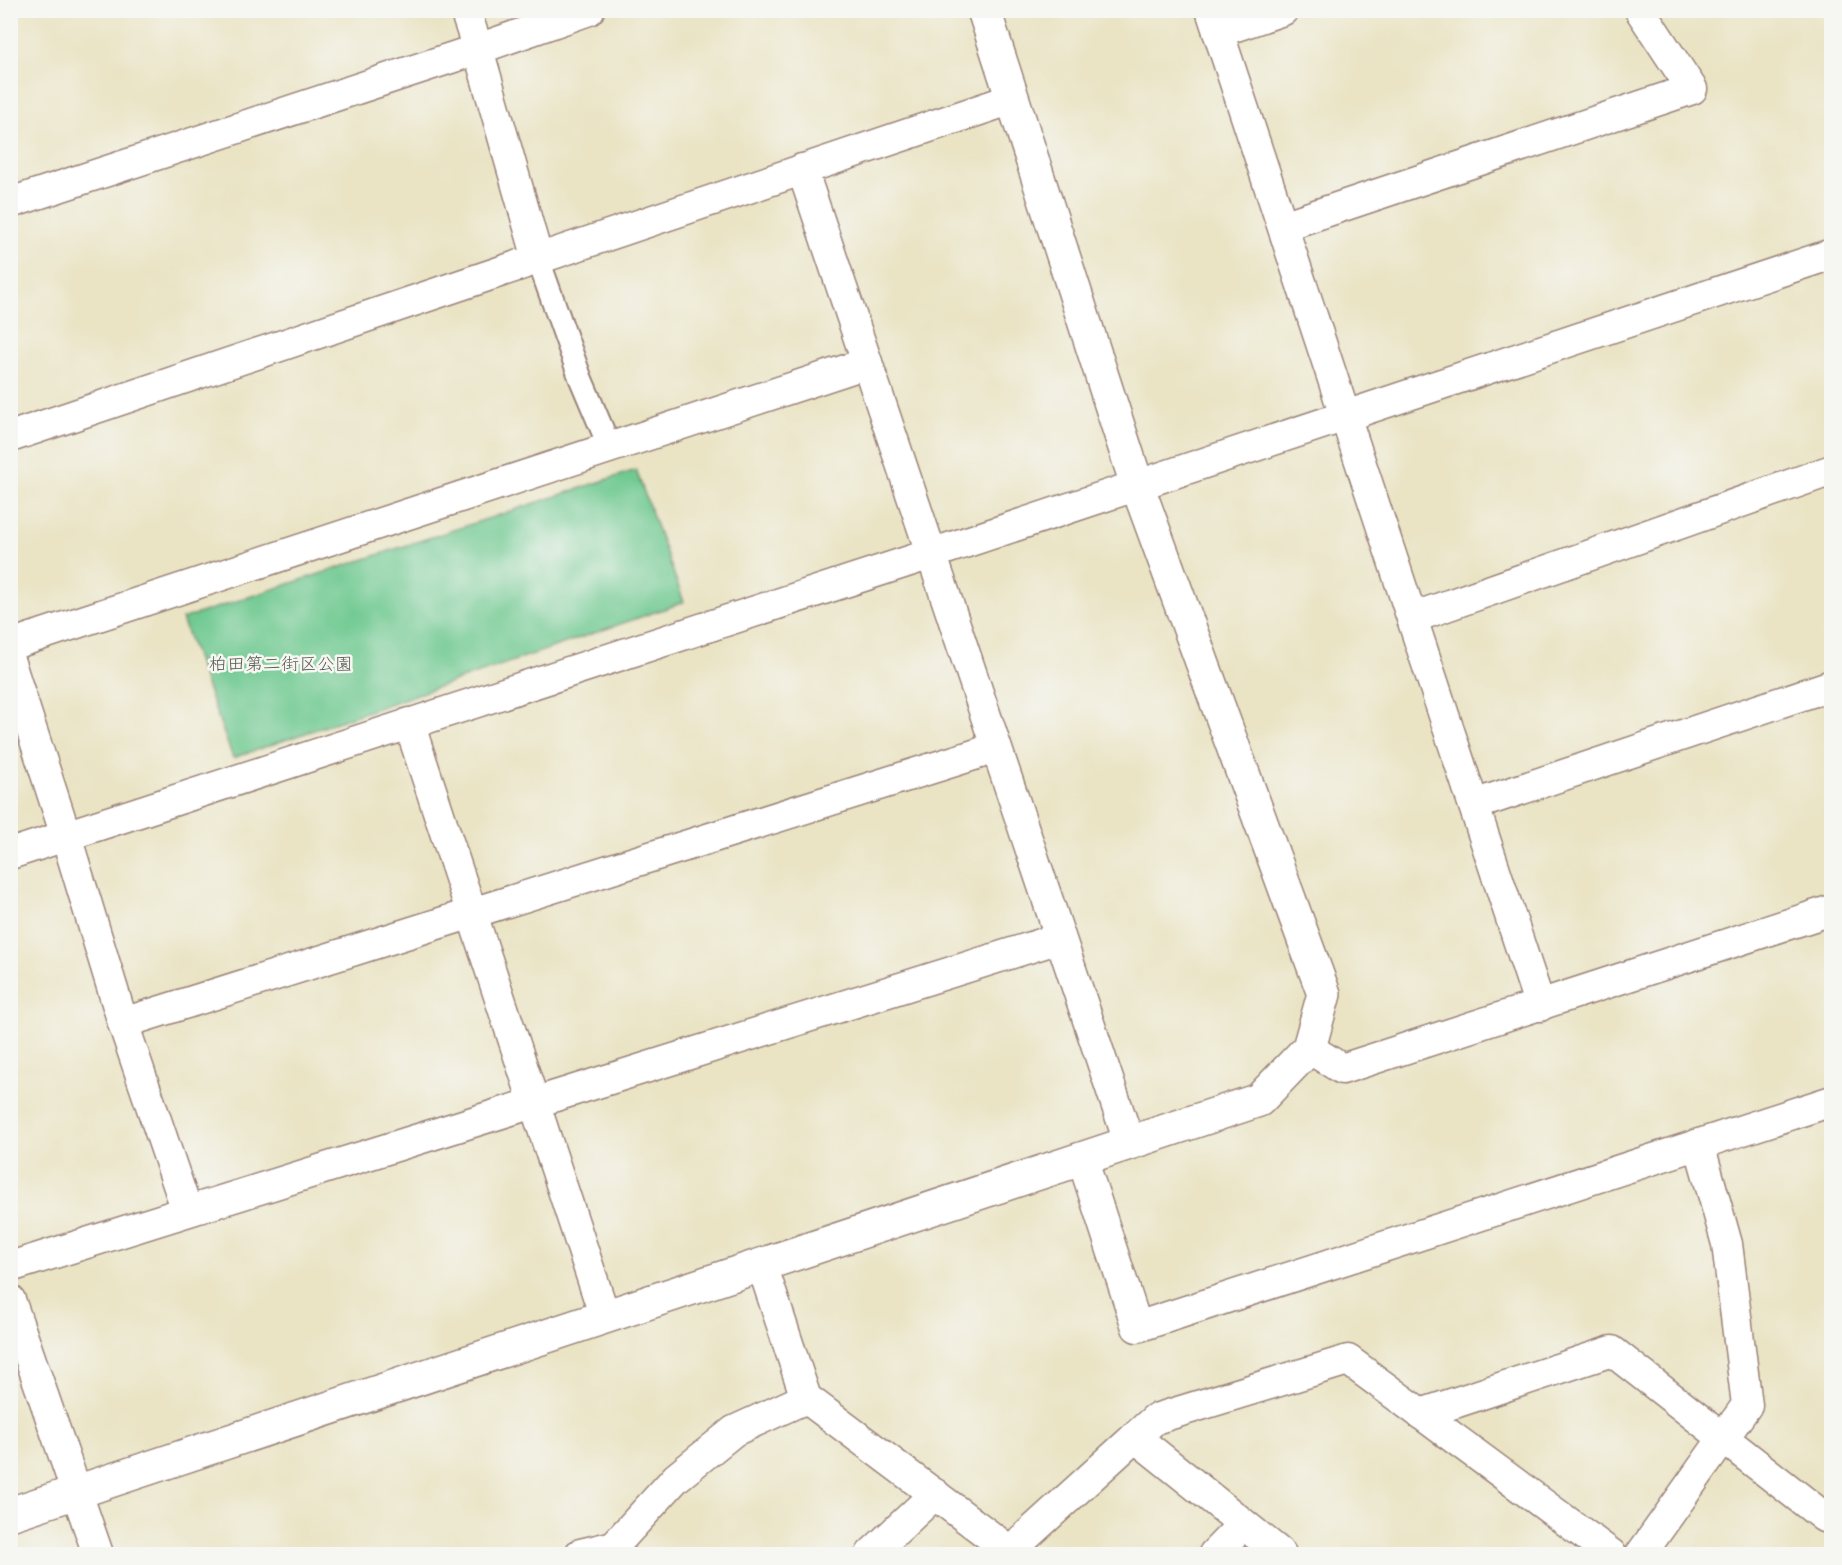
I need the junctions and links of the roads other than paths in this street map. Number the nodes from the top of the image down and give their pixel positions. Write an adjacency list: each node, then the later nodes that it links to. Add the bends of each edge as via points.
1 (465, 10): 7 (street)
2 (589, 10): 7 (street)
3 (984, 10): 8 (street)
4 (1283, 10): 6 (street)
5 (1640, 10): 11 (street, via 1692,89)
6 (1214, 21): 11 (street)
7 (478, 50): 10 (street); 13 (street)
8 (1012, 99): 9 (street); 19 (street)
9 (802, 169): 13 (street); 14 (street)
10 (10, 203)
11 (1282, 226): 15 (street)
12 (1832, 254): 15 (street)
13 (538, 259): 16 (street); 17 (street)
14 (867, 363): 17 (street); 20 (street)
15 (1345, 416): 19 (street); 21 (street)
16 (10, 437)
17 (610, 448): 22 (street)
18 (1832, 470): 21 (street)
19 (1137, 485): 20 (street); 35 (street, via 1324,994)
20 (931, 554): 25 (street); 26 (street)
21 (1412, 618): 27 (street)
22 (10, 645)
23 (10, 663): 28 (street)
24 (1832, 685): 27 (street)
25 (409, 723): 28 (street); 31 (street)
26 (996, 748): 31 (street); 32 (street)
27 (1474, 805): 33 (street)
28 (66, 836): 29 (street); 34 (street)
29 (10, 854)
30 (1832, 910): 33 (street)
31 (472, 913): 34 (street); 37 (street)
32 (1060, 938): 37 (street); 38 (street)
33 (1540, 1006): 35 (street, via 1342,1069)
34 (123, 1023): 41 (street)
35 (1309, 1048): 38 (street, via 1259,1100)
36 (1832, 1101): 39 (street)
37 (535, 1102): 41 (street); 45 (street)
38 (1129, 1142): 40 (street)
39 (1699, 1144): 40 (street, via 1137,1327); 49 (street, via 1726,1244 1747,1405)
40 (1082, 1158): 42 (street)
41 (187, 1211): 43 (street)
42 (762, 1264): 45 (street); 46 (street)
43 (10, 1267)
44 (10, 1300): 50 (street)
45 (605, 1317): 50 (street)
46 (806, 1398): 51 (street); 55 (street, via 734,1431 676,1478)
47 (1421, 1414): 48 (street, via 1348,1360 1155,1419); 49 (street, via 1612,1351); 61 (street)
48 (1135, 1437): 51 (street, via 1010,1551); 54 (street)
49 (1723, 1438): 53 (street, via 1824,1517); 62 (street)
50 (77, 1493): 52 (street); 56 (street)
51 (935, 1494): 58 (street)
52 (10, 1514)
53 (1832, 1517)
54 (1244, 1524): 59 (street); 60 (street)
55 (611, 1550): 57 (street)
56 (98, 1554)
57 (580, 1554)
58 (871, 1554)
59 (1214, 1554)
60 (1281, 1554)
61 (1611, 1554)
62 (1641, 1554)

